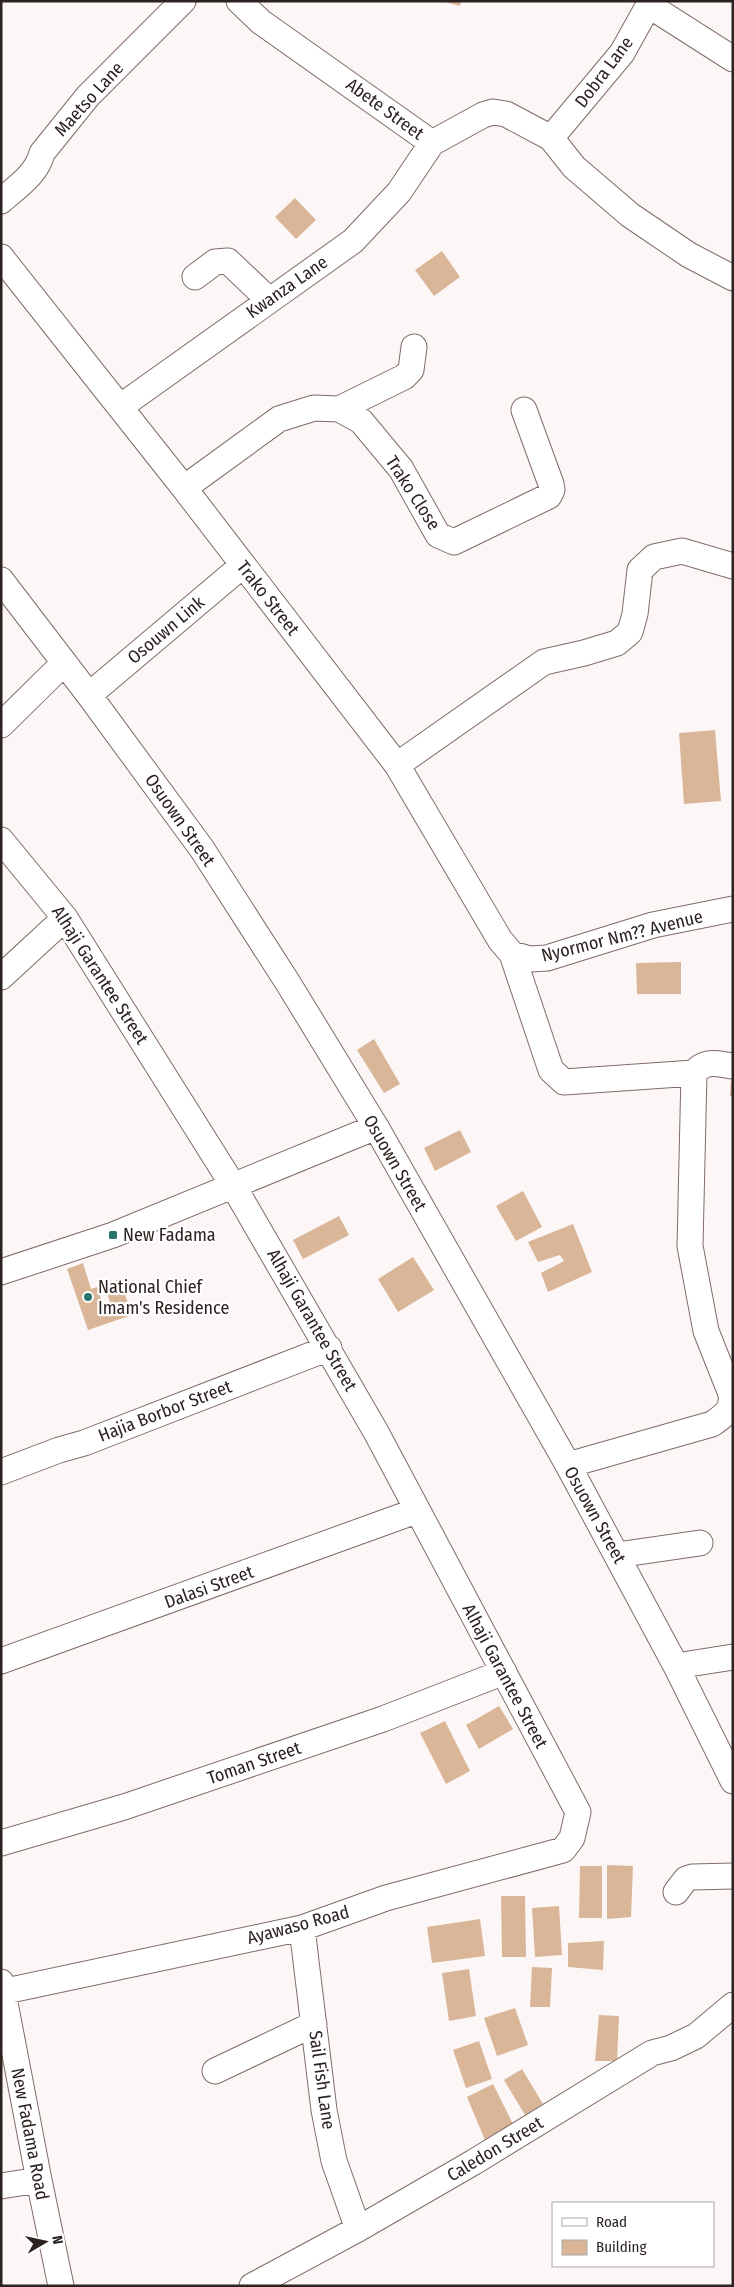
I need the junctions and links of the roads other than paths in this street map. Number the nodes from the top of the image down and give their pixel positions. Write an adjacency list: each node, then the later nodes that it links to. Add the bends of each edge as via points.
1 (183, 1): 7 (street, Maetso Lane, via 88,96 42,153 35,171)
2 (239, 1): 6 (street, Abete Street, via 261,22)
3 (650, 4): 4 (street); 5 (street, Dobra Lane, via 622,53)
4 (733, 59)
5 (551, 138): 6 (street, Abete Street, via 506,114 493,112); 10 (street, Abete Street, via 574,167 630,215 688,255)
6 (432, 143): 11 (street, Kwanza Lane, via 398,192 353,241)
7 (1, 201)
8 (1, 257): 13 (street, Trako Street)
9 (195, 277): 11 (street, via 215,262 228,261)
10 (733, 278)
11 (269, 300): 13 (street, Kwanza Lane)
12 (414, 346): 14 (street, via 411,370 404,377)
13 (120, 407): 16 (street, Trako Street)
14 (339, 409): 15 (street, Trako Close, via 361,421 401,469 438,535 454,542 549,496 551,484); 16 (street, Trako Close, via 314,408 280,419)
15 (524, 410)
16 (184, 488): 17 (street, Trako Street)
17 (243, 565): 21 (street, Osouwn Link); 23 (street, Trako Street)
18 (733, 566): 23 (street, via 682,551 654,556 640,570 630,632 617,643 544,662)
19 (1, 580): 20 (street, Osuown Street)
20 (64, 663): 21 (street, Osuown Street); 22 (street)
21 (89, 695): 31 (street, Osuown Street, via 206,856)
22 (1, 724)
23 (398, 765): 27 (street, Trako Street, via 500,940)
24 (1, 840): 26 (street, Alhaji Garantee Street)
25 (733, 910): 27 (street, Nyormor Nm?? Avenue, via 653,924 547,958 530,959)
26 (65, 918): 28 (street); 32 (street, Alhaji Garantee Street)
27 (512, 954): 30 (street, Trako Street, via 551,1070 564,1082)
28 (1, 976)
29 (733, 1066): 30 (street, via 708,1062 700,1065)
30 (694, 1073): 35 (street, via 690,1246 706,1331 732,1404 727,1414 712,1424)
31 (376, 1127): 32 (street); 35 (street, Osuown Street)
32 (234, 1187): 33 (street, via 113,1235); 34 (street, Alhaji Garantee Street)
33 (1, 1272)
34 (329, 1348): 36 (street, Hajia Borbor Street); 37 (street, Alhaji Garantee Street)
35 (568, 1464): 39 (street, Osuown Street)
36 (1, 1472)
37 (416, 1511): 41 (street, Dalasi Street); 43 (street, Alhaji Garantee Street)
38 (700, 1543): 39 (street)
39 (617, 1555): 42 (street, Osuown Street)
40 (733, 1657): 42 (street)
41 (1, 1661)
42 (676, 1666): 44 (street, Osuown Street)
43 (504, 1672): 45 (street, Alhaji Garantee Street, via 572,1799 578,1812); 46 (street, Toman Street, via 383,1719 124,1807)
44 (733, 1781)
45 (576, 1825): 49 (street, Ayawaso Road, via 563,1850 386,1898)
46 (1, 1843)
47 (733, 1876): 48 (street, via 692,1877 686,1879)
48 (676, 1892)
49 (302, 1928): 50 (street, Ayawaso Road); 52 (street, Sail Fish Lane)
50 (2, 1988): 54 (street, New Fadama Road)
51 (733, 2005): 56 (street, Caledon Street, via 696,2036 652,2053)
52 (314, 2024): 53 (street); 56 (street, Sail Fish Lane, via 324,2110 334,2161)
53 (215, 2071)
54 (39, 2180): 55 (street); 57 (street, New Fadama Road)
55 (1, 2186)
56 (358, 2229): 58 (street, Caledon Street)
57 (61, 2286)
58 (252, 2286)

